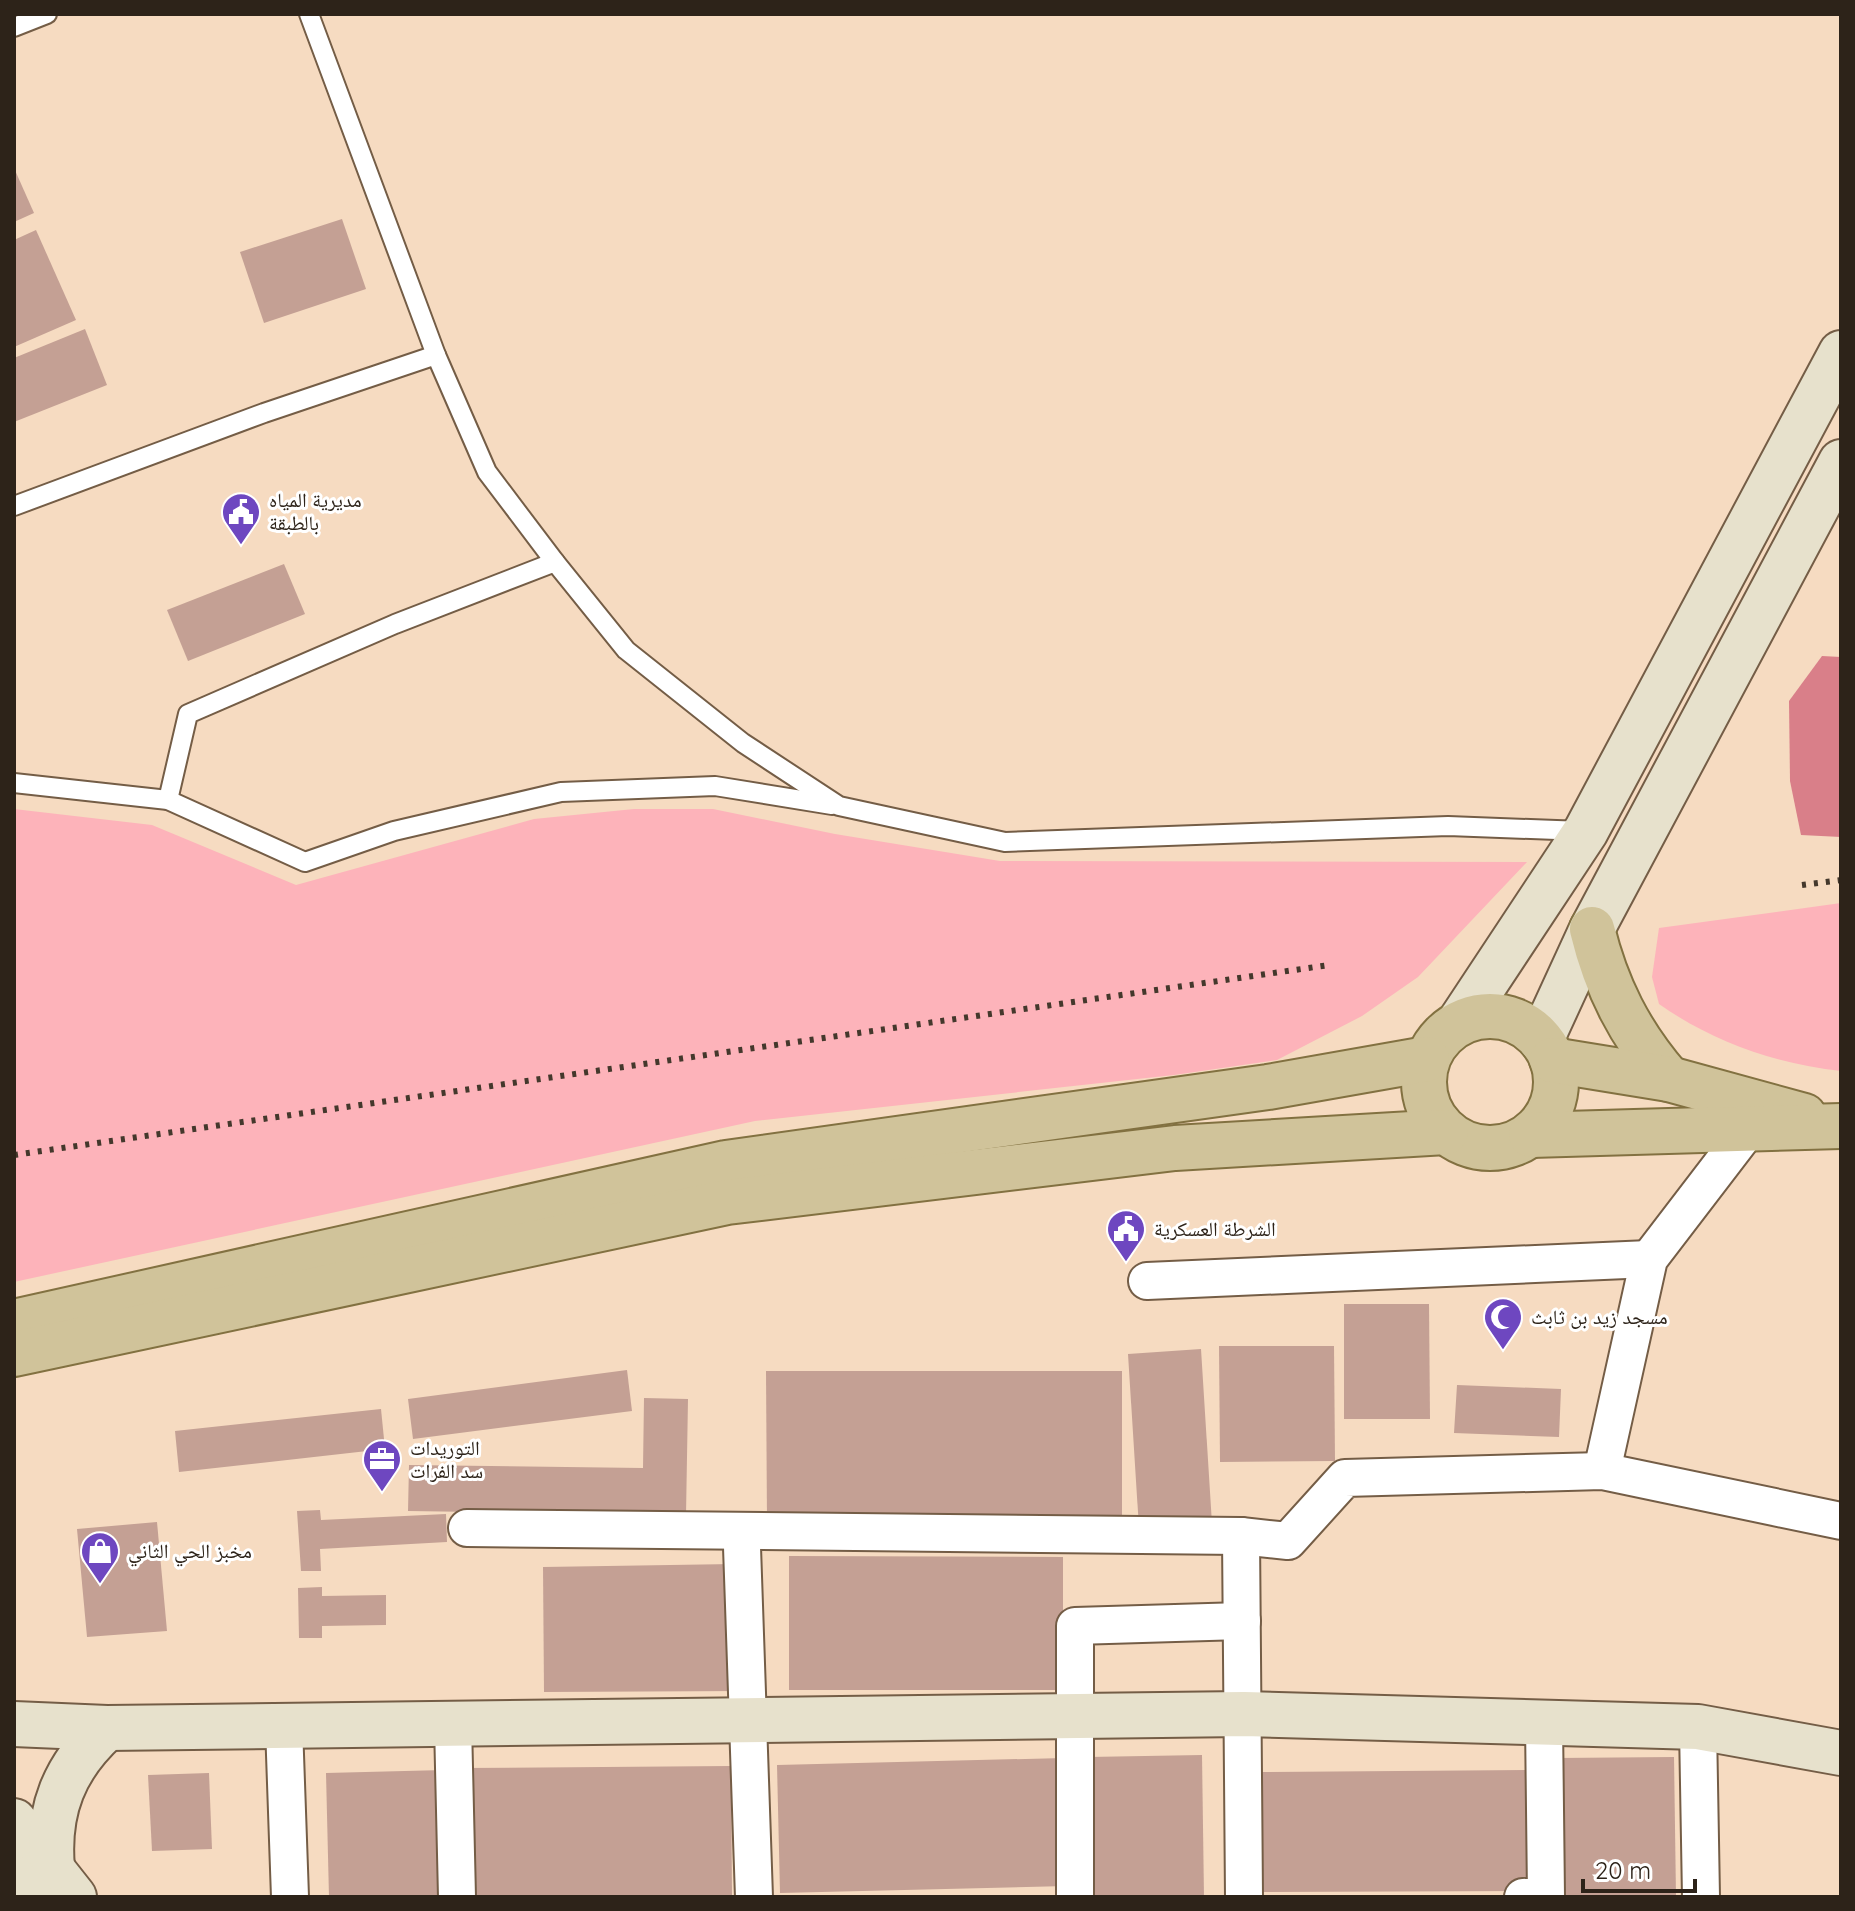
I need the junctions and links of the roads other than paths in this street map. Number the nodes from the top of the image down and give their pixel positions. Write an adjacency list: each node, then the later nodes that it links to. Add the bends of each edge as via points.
1 (47, 14): 3 (lane)
2 (309, 14): 5 (lane)
3 (14, 27)
4 (1841, 353): 12 (street)
5 (436, 355): 7 (lane); 8 (lane, via 487,472)
6 (1841, 462): 14 (street)
7 (14, 506)
8 (555, 562): 10 (lane, via 188,714); 11 (lane, via 626,650 743,743)
9 (14, 783): 10 (lane)
10 (168, 800): 11 (lane, via 305,862 394,831 561,792 715,786)
11 (839, 806): 12 (lane, via 1005,842 1448,826)
12 (1586, 831): 13 (street)
13 (1542, 899): 14 (street); 15 (street)
14 (1592, 929): 16 (street); 18 (main road, via 1600,962 1628,1025)
15 (1459, 1023): 16 (main road, via 1503,1017 1524,1025); 17 (main road, via 1434,1045)
16 (1547, 1050): 18 (main road); 22 (main road, via 1556,1080 1554,1101)
17 (1427, 1059): 21 (main road, via 1425,1099); 25 (main road, via 1268,1087 726,1163)
18 (1669, 1079): 19 (main road)
19 (1841, 1126): 20 (main road)
20 (1747, 1131): 22 (main road); 23 (street)
21 (1446, 1132): 22 (main road, via 1473,1147 1488,1148); 26 (main road, via 1175,1148 727,1202)
22 (1531, 1135)
23 (1649, 1259): 24 (street); 27 (street)
24 (1147, 1281)
25 (14, 1322)
26 (14, 1354)
27 (1602, 1471): 28 (street); 31 (street, via 1345,1478 1288,1541)
28 (1841, 1521)
29 (467, 1528): 30 (street)
30 (753, 1531): 31 (street); 35 (street, via 744,1537 742,1547)
31 (1241, 1536): 32 (street)
32 (1242, 1621): 33 (street); 34 (street, via 1075,1626)
33 (1244, 1714): 34 (street); 36 (street); 49 (street)
34 (1075, 1716): 35 (street); 48 (street)
35 (750, 1719): 38 (street); 47 (street)
36 (1544, 1722): 40 (street); 50 (street, via 1546,1896)
37 (14, 1724): 41 (street)
38 (453, 1724): 39 (street); 46 (street)
39 (284, 1726): 41 (street); 45 (street)
40 (1698, 1727): 42 (street); 51 (street)
41 (107, 1728): 44 (street, via 71,1767 60,1790)
42 (1841, 1753)
43 (14, 1821): 44 (street)
44 (43, 1885)
45 (290, 1897)
46 (457, 1897)
47 (754, 1897)
48 (1075, 1897)
49 (1244, 1897)
50 (1523, 1897)
51 (1701, 1897)

